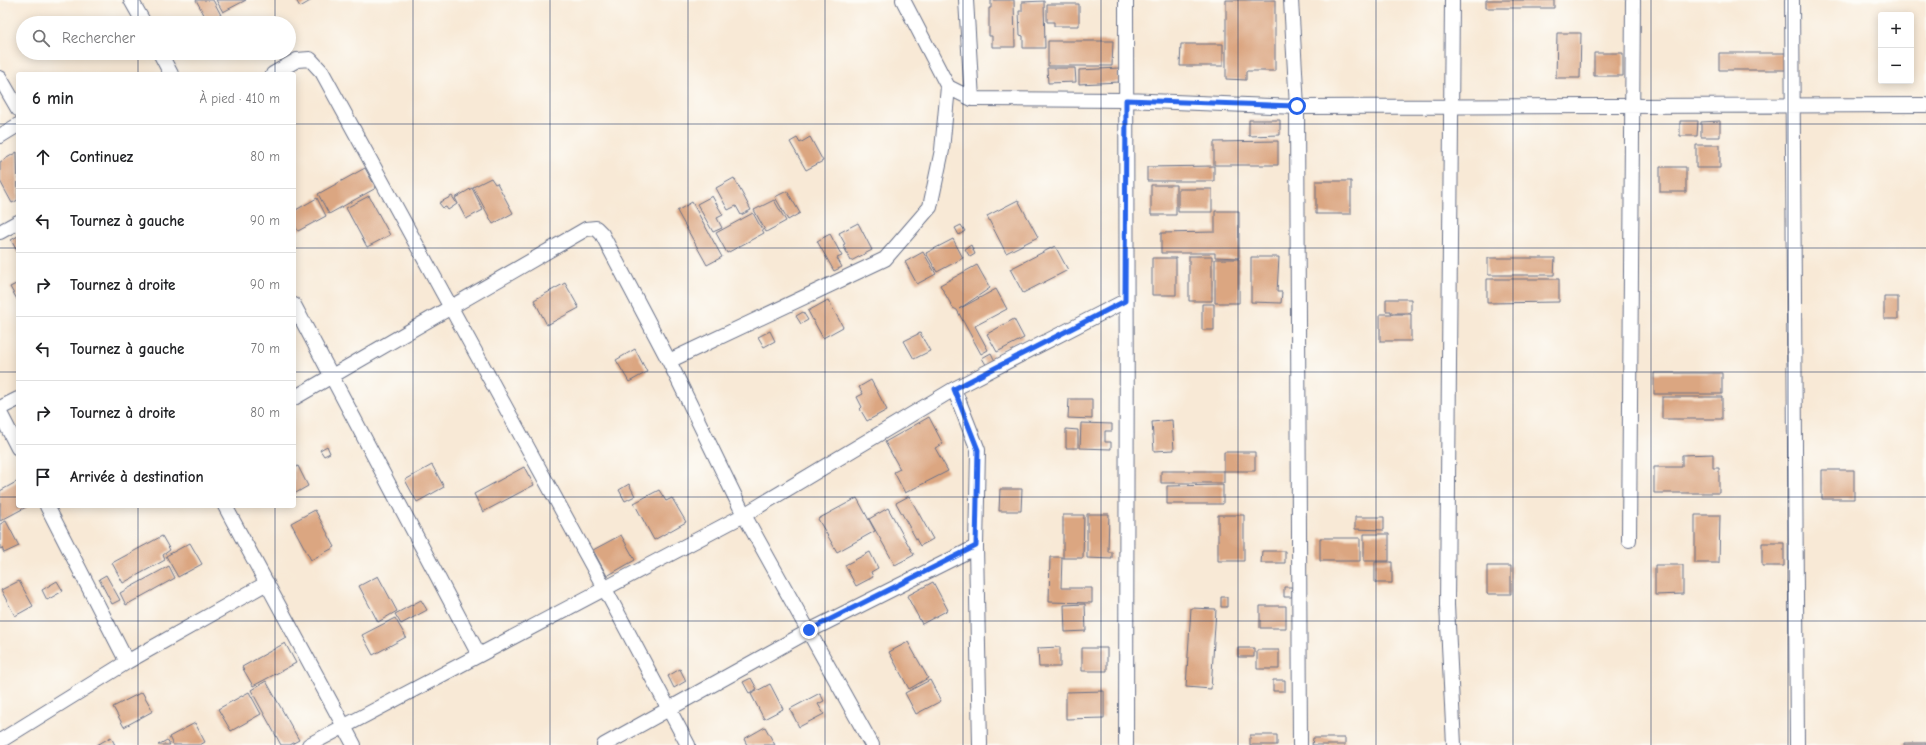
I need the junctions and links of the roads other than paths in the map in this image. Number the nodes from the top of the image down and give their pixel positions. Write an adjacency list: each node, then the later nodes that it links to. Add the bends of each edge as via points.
1 (131, 0): 9 (street)
2 (902, 0): 14 (street)
3 (966, 0): 15 (street)
4 (1126, 0): 16 (street)
5 (1292, 0): 19 (street)
6 (1452, 0): 21 (street)
7 (1633, 0): 22 (street)
8 (1792, 0): 20 (street)
9 (140, 16)
10 (164, 60): 11 (street)
11 (170, 72)
12 (276, 72): 28 (street, via 297,60 310,59 322,72)
13 (0, 78): 18 (street)
14 (948, 87): 15 (street); 30 (street, via 942,150 930,207 885,259)
15 (972, 99): 16 (street)
16 (1126, 100): 19 (street); 27 (street)
17 (1926, 105): 20 (street)
18 (16, 106)
19 (1297, 106): 21 (street); 58 (street)
20 (1792, 106): 22 (street); 60 (street)
21 (1452, 107): 22 (street); 59 (street, via 1447,606)
22 (1632, 107): 41 (street)
23 (16, 126): 24 (street)
24 (0, 136)
25 (16, 223): 26 (street)
26 (0, 232)
27 (1125, 301): 32 (street); 57 (street, via 1128,496)
28 (450, 307): 30 (street, via 586,229 596,228 602,234); 31 (street); 44 (street)
29 (296, 309): 31 (street)
30 (669, 361): 40 (street)
31 (332, 376): 33 (street); 46 (street)
32 (954, 389): 40 (street); 42 (street, via 978,450)
33 (296, 397)
34 (16, 400): 35 (street)
35 (0, 408)
36 (0, 413): 37 (street)
37 (16, 444)
38 (48, 508): 47 (street)
39 (226, 508): 43 (street)
40 (744, 514): 44 (street); 45 (street)
41 (1629, 540)
42 (976, 546): 45 (street); 56 (street)
43 (267, 583): 47 (street); 49 (street)
44 (605, 589): 46 (street); 48 (street)
45 (809, 630): 48 (street); 55 (street)
46 (479, 655): 49 (street)
47 (127, 662): 50 (street)
48 (668, 710): 53 (street); 54 (street)
49 (344, 726): 51 (street); 52 (street)
50 (0, 741)
51 (309, 745)
52 (354, 745)
53 (604, 745)
54 (688, 745)
55 (872, 745)
56 (980, 745)
57 (1126, 745)
58 (1300, 745)
59 (1454, 745)
60 (1796, 745)

